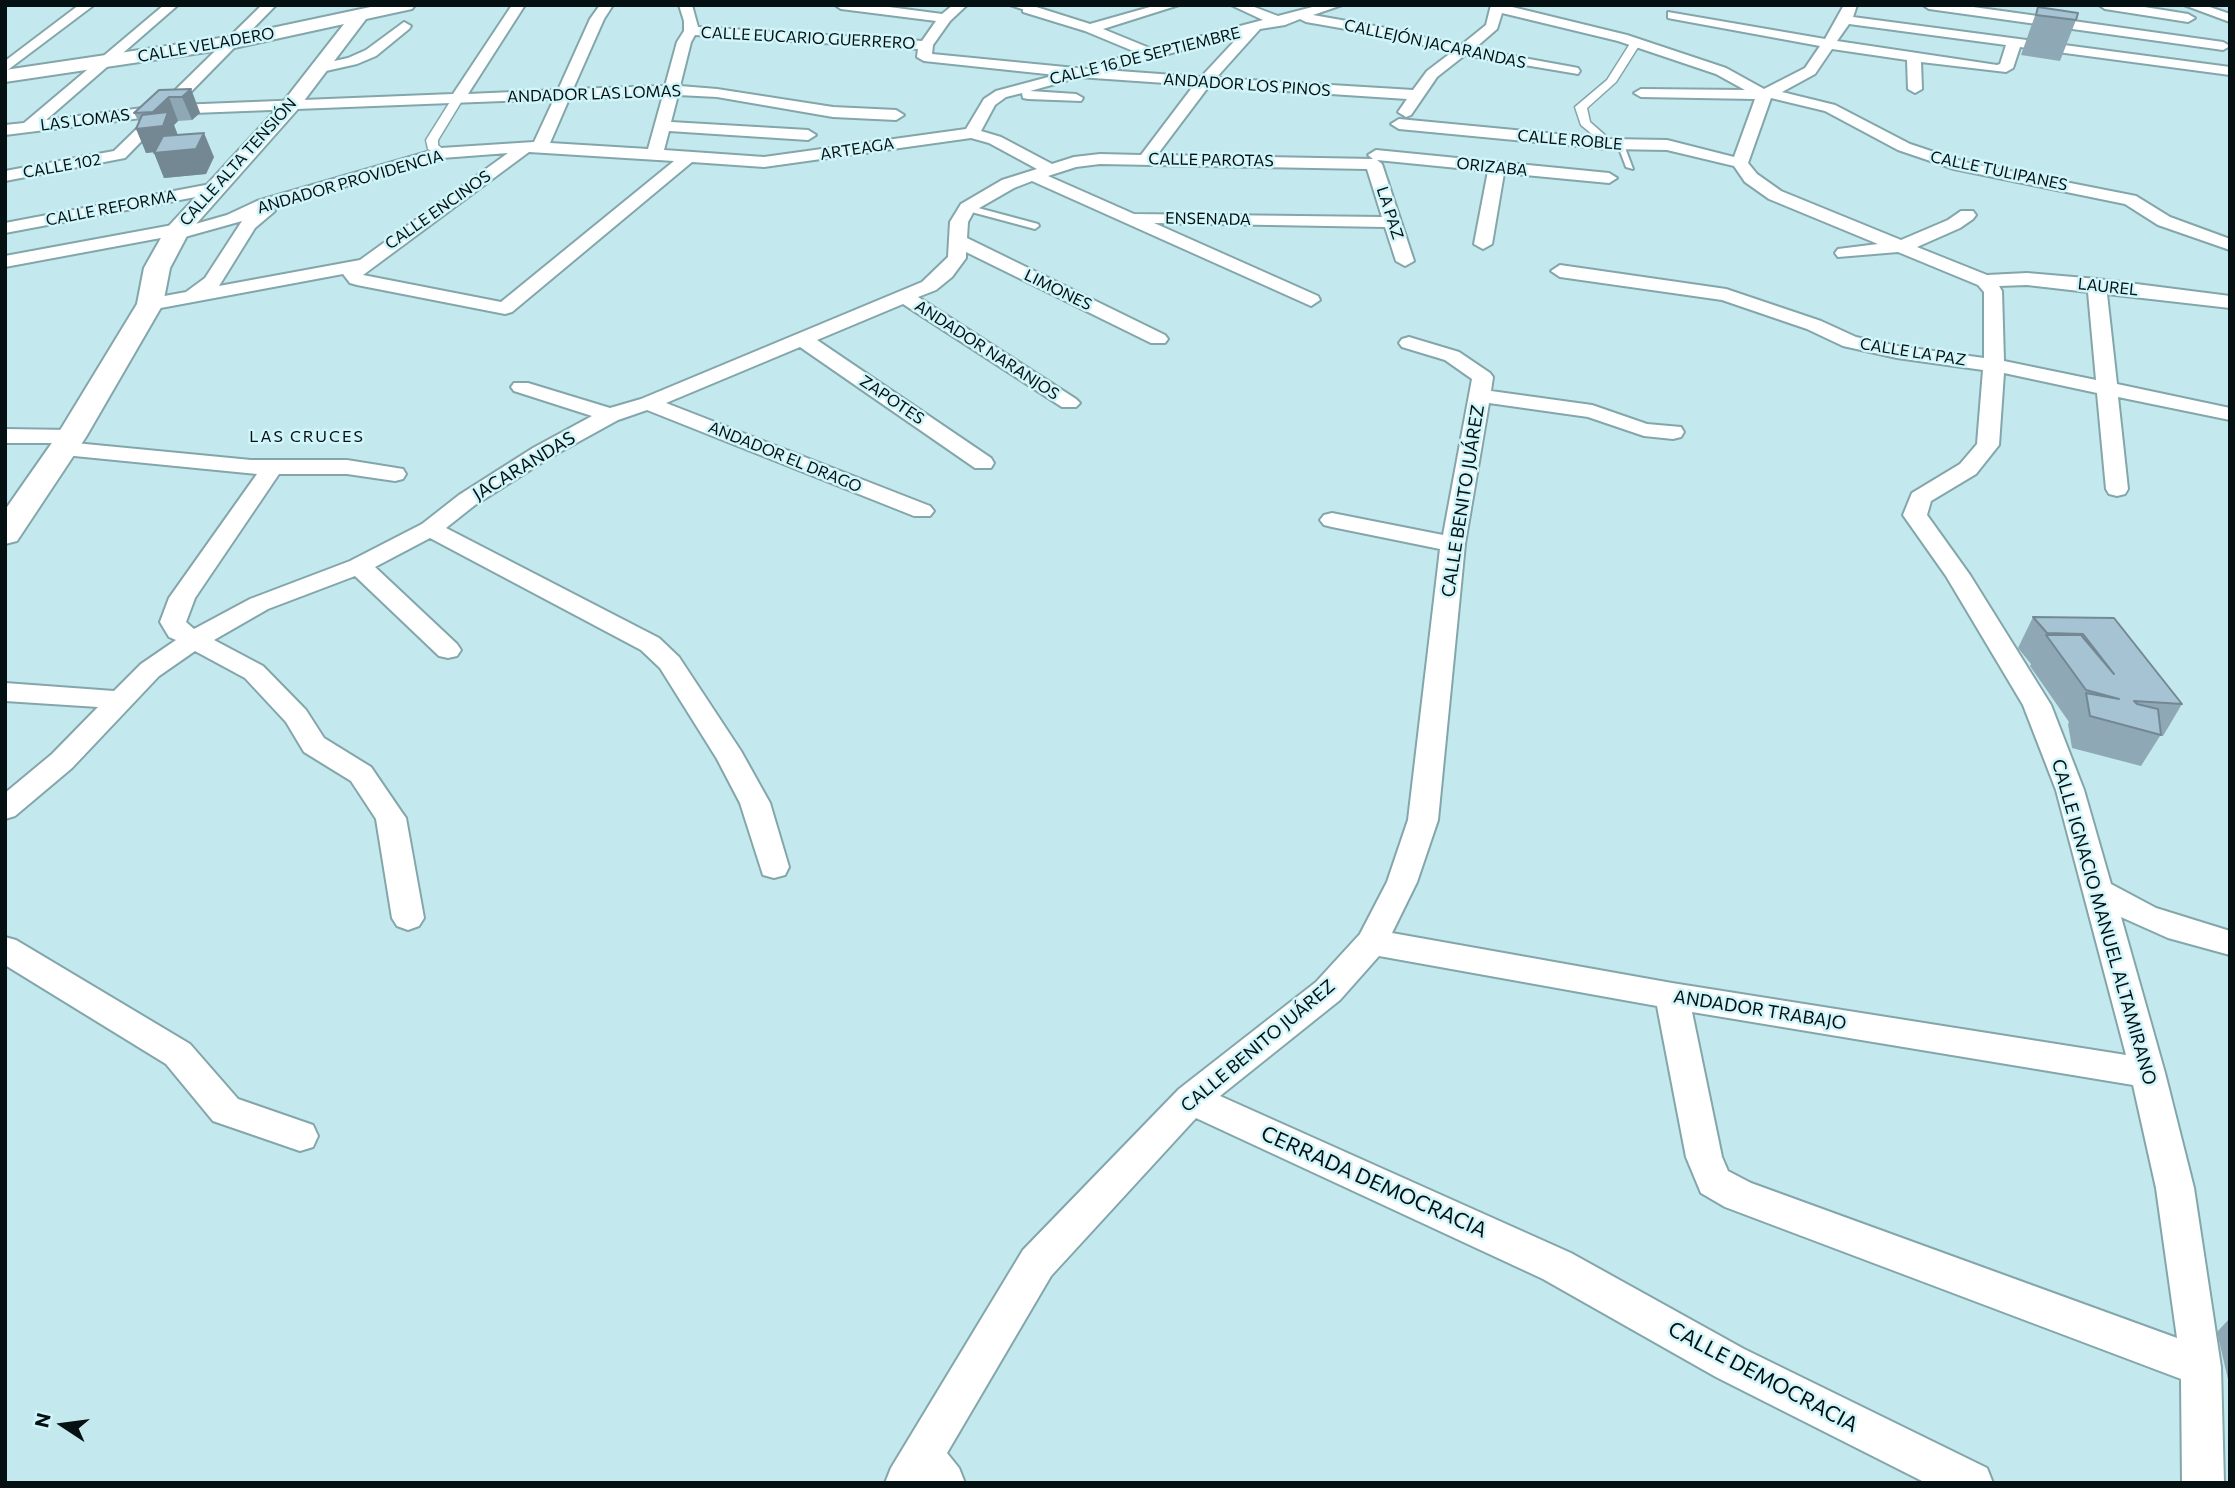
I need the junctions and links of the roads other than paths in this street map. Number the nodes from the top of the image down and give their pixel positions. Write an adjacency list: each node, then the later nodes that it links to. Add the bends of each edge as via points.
1 (88, 5): 44 (street)
2 (172, 5): 43 (street)
3 (270, 5): 32 (street)
4 (519, 5): 59 (street)
5 (607, 5): 53 (street)
6 (685, 5): 30 (street)
7 (841, 5): 24 (street)
8 (961, 5): 24 (street)
9 (1013, 5): 18 (lane)
10 (1044, 5): 18 (street)
11 (1172, 5): 28 (street)
12 (1237, 5): 26 (street)
13 (1336, 5): 23 (street, CALLE 16 DE SEPTIEMBRE)
14 (1929, 5): 37 (street)
15 (2105, 5): 20 (street)
16 (401, 6): 19 (main road, CALLE VELADERO)
17 (1497, 7): 34 (street, CALLE TULIPANES); 38 (street, via 1492,26)
18 (1028, 9): 28 (street)
19 (364, 10): 32 (main road, CALLE VELADERO); 45 (main road, CALLE ALTA TENSIÓN)
20 (2189, 11): 25 (street)
21 (1848, 13): 33 (street); 35 (street)
22 (1673, 15): 35 (street)
23 (1296, 17): 26 (street, CALLE 16 DE SEPTIEMBRE); 38 (street, CALLEJÓN JACARANDAS)
24 (945, 18): 36 (street)
25 (2230, 18)
26 (1280, 22): 29 (street, CALLE 16 DE SEPTIEMBRE)
27 (404, 26): 45 (street, via 371,53)
28 (1084, 27): 31 (street); 39 (street)
29 (1254, 28): 39 (street, CALLE 16 DE SEPTIEMBRE); 50 (street)
30 (691, 32): 36 (street, CALLE EUCARIO GUERRERO); 52 (street, via 684,42)
31 (1045, 32)
32 (234, 41): 43 (main road, CALLE VELADERO); 61 (street)
33 (2014, 43): 41 (street, via 2004,70); 47 (street)
34 (1635, 44): 56 (street, CALLE TULIPANES, via 1721,71); 70 (street, via 1611,82 1581,107 1585,122)
35 (1830, 44): 41 (street); 56 (street, via 1810,71)
36 (926, 46): 48 (street, ANDADOR LOS PINOS, via 924,57 929,59)
37 (2223, 46)
38 (1464, 51): 46 (street, CALLEJÓN JACARANDAS); 57 (street, via 1432,74)
39 (1152, 54): 42 (street, CALLE 16 DE SEPTIEMBRE)
40 (1013, 55): 42 (street)
41 (1914, 57): 51 (street)
42 (1117, 62): 48 (street, CALLE 16 DE SEPTIEMBRE)
43 (102, 64): 49 (main road, CALLE VELADERO); 64 (street)
44 (5, 68)
45 (317, 69): 60 (main road, CALLE ALTA TENSIÓN)
46 (1573, 71)
47 (2230, 71)
48 (1079, 73): 50 (street, ANDADOR LOS PINOS); 54 (street, CALLE 16 DE SEPTIEMBRE)
49 (5, 76)
50 (1204, 82): 57 (street, ANDADOR LOS PINOS); 75 (street)
51 (1915, 89)
52 (672, 90): 53 (street, ANDADOR LAS LOMAS); 62 (street, ANDADOR LAS LOMAS); 65 (street)
53 (564, 93): 59 (street, ANDADOR LAS LOMAS); 71 (street)
54 (1001, 93): 58 (street); 67 (street, via 989,102)
55 (1641, 93): 56 (street)
56 (1767, 94): 77 (street); 94 (street, CALLE TULIPANES, via 1830,108 1904,147 1959,166 2130,200 2164,221)
57 (1416, 95): 69 (street)
58 (1076, 98)
59 (457, 99): 60 (street, ANDADOR LAS LOMAS); 72 (street, via 432,140)
60 (290, 106): 61 (street, LAS LOMAS); 83 (main road, CALLE ALTA TENSIÓN)
61 (166, 110): 64 (street, LAS LOMAS); 81 (street, CALLE 102, via 119,155)
62 (833, 112): 63 (street, ANDADOR LAS LOMAS); 68 (street)
63 (896, 115)
64 (30, 126): 66 (street, LAS LOMAS)
65 (663, 126): 68 (street); 73 (street)
66 (5, 130)
67 (972, 133): 76 (street, ARTEAGA); 80 (street, ARTEAGA, via 995,140)
68 (808, 135): 76 (street)
69 (1385, 144): 70 (street, CALLE ROBLE); 75 (street, CALLE PAROTAS); 79 (street, ORIZABA); 88 (street, LA PAZ)
70 (1614, 145): 77 (street, CALLE ROBLE, via 1667,145); 78 (lane)
71 (533, 147): 72 (street, ANDADOR PROVIDENCIA); 73 (street, ANDADOR PROVIDENCIA); 99 (street, CALLE ENCINOS)
72 (441, 153): 84 (street, ANDADOR PROVIDENCIA)
73 (655, 155): 74 (street, ARTEAGA)
74 (688, 157): 76 (street, ARTEAGA, via 742,162); 99 (street, via 505,308 357,279)
75 (1147, 158): 80 (street, CALLE PAROTAS, via 1074,162)
76 (790, 159)
77 (1740, 163): 95 (street, via 1751,178 1775,195)
78 (1630, 167)
79 (1497, 168): 82 (street, ORIZABA); 93 (street)
80 (1040, 172): 85 (street, via 985,195); 87 (street, ENSENADA)
81 (5, 176)
82 (1609, 178)
83 (216, 188): 90 (street, CALLE REFORMA); 91 (main road, CALLE ALTA TENSIÓN)
84 (282, 200): 91 (street, ANDADOR PROVIDENCIA, via 233,219); 103 (street, via 248,225 212,282)
85 (967, 208): 89 (lane); 92 (street, JACARANDAS, via 959,222)
86 (1967, 215): 95 (street)
87 (1127, 218): 88 (street, ENSENADA); 105 (street)
88 (1394, 222): 97 (street, LA PAZ)
89 (1035, 226)
90 (5, 228)
91 (176, 232): 98 (street, ANDADOR PROVIDENCIA); 107 (main road, CALLE ALTA TENSIÓN, via 157,268)
92 (959, 241): 104 (street, JACARANDAS, via 957,258 945,273); 109 (street, LIMONES)
93 (1483, 244)
94 (2230, 245)
95 (1903, 246): 96 (street); 101 (street)
96 (1844, 253)
97 (1405, 261)
98 (5, 262)
99 (356, 269): 103 (street)
100 (1560, 271): 111 (street, CALLE LA PAZ, via 1726,295 1850,342)
101 (1985, 281): 102 (street, LAUREL); 111 (street, CALLE IGNACIO MANUEL ALTAMIRANO, via 1993,291)
102 (2097, 285): 106 (street, LAUREL); 113 (street)
103 (191, 297): 107 (street)
104 (905, 297): 108 (street, JACARANDAS); 116 (street, ANDADOR NARANJOS)
105 (1311, 300)
106 (2230, 302)
107 (150, 304): 121 (main road, CALLE ALTA TENSIÓN)
108 (800, 338): 115 (street, JACARANDAS); 122 (street, ZAPOTES)
109 (1158, 339)
110 (1409, 342): 114 (street, CALLE BENITO JUÁREZ, via 1475,369 1483,377)
111 (1994, 365): 113 (street, CALLE LA PAZ); 139 (street, CALLE IGNACIO MANUEL ALTAMIRANO, via 1988,445 1968,469 1920,498 1915,515 1958,575 2037,705 2070,790)
112 (521, 387): 118 (street)
113 (2108, 390): 117 (street, CALLE LA PAZ); 125 (street)
114 (1480, 396): 119 (street, via 1592,411 1644,430); 131 (street, CALLE BENITO JUÁREZ)
115 (648, 403): 118 (street, JACARANDAS); 126 (street, ANDADOR EL DRAGO)
116 (1069, 403)
117 (2230, 414)
118 (610, 415): 129 (street, JACARANDAS, via 488,486)
119 (1673, 432)
120 (5, 436): 121 (street)
121 (68, 443): 123 (street); 127 (main road, CALLE ALTA TENSIÓN)
122 (984, 463)
123 (272, 468): 124 (street, via 347,467); 133 (street, via 182,597 173,622 178,631)
124 (395, 474)
125 (2117, 489)
126 (922, 511)
127 (13, 512): 130 (main road, CALLE ALTA TENSIÓN)
128 (1332, 520): 131 (street)
129 (430, 529): 132 (street, JACARANDAS); 138 (street, via 650,644 670,663 755,803)
130 (5, 534)
131 (1453, 544): 141 (street, CALLE BENITO JUÁREZ, via 1423,821 1402,882)
132 (359, 566): 133 (street, JACARANDAS, via 259,604); 134 (street)
133 (194, 640): 136 (street, JACARANDAS, via 150,670); 140 (street, via 254,671 296,716 314,746 361,774 391,818)
134 (448, 650)
135 (5, 692): 136 (street)
136 (119, 700): 137 (street, JACARANDAS, via 62,761)
137 (5, 809)
138 (774, 867)
139 (2098, 891): 142 (street, via 2145,916); 145 (street, CALLE IGNACIO MANUEL ALTAMIRANO)
140 (408, 918)
141 (1372, 942): 144 (street, ANDADOR TRABAJO); 146 (street, CALLE BENITO JUÁREZ, via 1328,991)
142 (2230, 943)
143 (5, 949): 147 (street, via 178,1054 226,1110)
144 (1672, 996): 145 (street, ANDADOR TRABAJO); 149 (street, via 1704,1157 1714,1182 1738,1195)
145 (2148, 1073): 149 (street, CALLE IGNACIO MANUEL ALTAMIRANO, via 2175,1188)
146 (1191, 1099): 148 (street, CERRADA DEMOCRACIA); 150 (street, CALLE BENITO JUÁREZ, via 1037,1264)
147 (300, 1136)
148 (1557, 1266): 151 (street, CALLE DEMOCRACIA, via 1730,1363)
149 (2201, 1367): 152 (street, CALLE IGNACIO MANUEL ALTAMIRANO)
150 (924, 1474)
151 (1972, 1483)
152 (2203, 1483)

